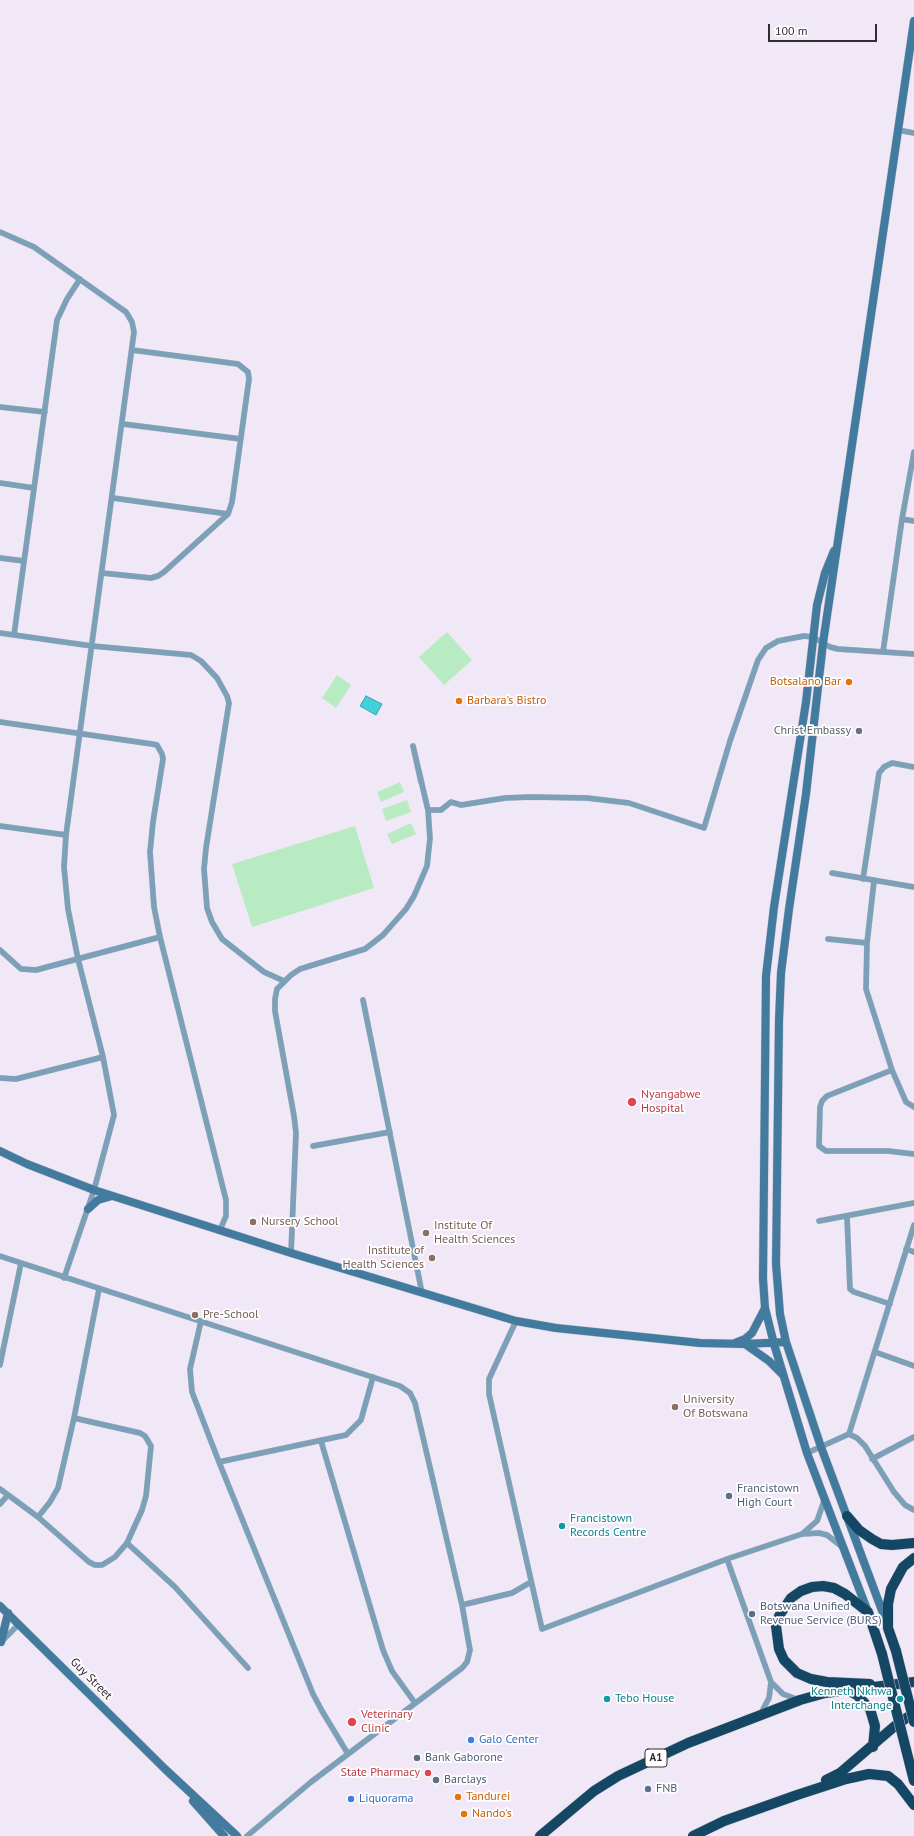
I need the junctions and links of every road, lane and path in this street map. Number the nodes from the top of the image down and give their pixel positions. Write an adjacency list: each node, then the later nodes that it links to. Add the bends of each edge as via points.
1 (914, 21): 2 (street)
2 (898, 130): 3 (street); 18 (street)
3 (914, 133)
4 (0, 232): 5 (street, via 34,247)
5 (80, 279): 6 (street, via 126,312 134,332); 8 (street, via 64,304 58,320)
6 (132, 350): 9 (street); 10 (street, via 238,364 244,367 249,379)
7 (0, 407): 8 (street)
8 (45, 412): 13 (street)
9 (123, 424): 10 (street); 14 (street)
10 (240, 439): 15 (street, via 232,502)
11 (914, 452): 16 (street)
12 (0, 483): 13 (street)
13 (34, 488): 20 (street)
14 (113, 498): 15 (street); 21 (street)
15 (228, 514): 21 (street, via 158,576 151,578)
16 (902, 520): 17 (street); 27 (street)
17 (914, 521)
18 (837, 545): 24 (street, via 825,573); 25 (street)
19 (0, 558): 20 (street)
20 (24, 561): 23 (street)
21 (102, 573): 26 (street)
22 (0, 633): 23 (street)
23 (14, 635): 26 (street)
24 (813, 637): 25 (street); 33 (street, via 804,636 778,641 762,653 730,740 704,828 629,803 587,798 531,796 461,804 451,802 443,809); 72 (street, via 766,976 763,1190)
25 (823, 643): 27 (street, via 838,649); 75 (street, via 806,794 781,973 776,1264 777,1295)
26 (92, 646): 30 (street); 45 (street, via 191,655 207,667 222,686 229,704 206,848 204,869 207,908 222,939 264,972)
27 (883, 652): 28 (street)
28 (914, 654)
29 (0, 722): 30 (street)
30 (80, 733): 35 (street); 40 (street, via 157,745 162,754 150,852 154,908)
31 (914, 767): 37 (street, via 892,763 884,766 879,773)
32 (421, 782): 33 (street, via 413,746)
33 (428, 810): 45 (street, via 430,838 427,866 414,896 394,923 376,942 365,949 300,969)
34 (0, 826): 35 (street)
35 (66, 835): 44 (street, via 65,888)
36 (832, 873): 37 (street)
37 (863, 879): 38 (street)
38 (874, 881): 39 (street); 42 (street)
39 (914, 887)
40 (160, 937): 44 (street); 62 (street, via 226,1200 226,1216)
41 (828, 939): 42 (street)
42 (867, 943): 48 (street, via 866,989)
43 (0, 950): 44 (street, via 16,965 28,971)
44 (78, 959): 47 (street)
45 (284, 981): 65 (street, via 275,999 296,1133)
46 (364, 1000): 51 (street)
47 (102, 1057): 49 (street, via 16,1079); 55 (street, via 114,1115)
48 (892, 1070): 50 (street, via 906,1102); 54 (street, via 827,1096 822,1101 819,1146 826,1151 888,1151)
49 (0, 1078)
50 (914, 1107)
51 (390, 1132): 52 (street); 70 (street)
52 (313, 1146)
53 (0, 1151): 55 (street)
54 (914, 1154)
55 (94, 1190): 56 (street); 58 (street)
56 (113, 1196): 58 (street, via 98,1200); 62 (street)
57 (914, 1203): 59 (street)
58 (88, 1209): 68 (street)
59 (847, 1216): 60 (street); 71 (street, via 850,1288 854,1292)
60 (818, 1221)
61 (914, 1225): 63 (street)
62 (220, 1230): 65 (street)
63 (906, 1249): 64 (street); 71 (street)
64 (914, 1252)
65 (292, 1253): 70 (street)
66 (0, 1256): 67 (street)
67 (21, 1263): 68 (street); 80 (street)
68 (64, 1278): 69 (street)
69 (99, 1289): 73 (street); 84 (street)
70 (422, 1293): 74 (street)
71 (890, 1304): 79 (street)
72 (765, 1308): 76 (street, via 752,1333 745,1339); 78 (street)
73 (201, 1321): 82 (street); 91 (street, via 189,1379)
74 (516, 1321): 76 (street, via 556,1328); 105 (street, via 489,1379 489,1394)
75 (786, 1342): 78 (street); 88 (street)
76 (731, 1344): 77 (street)
77 (745, 1344): 78 (street); 83 (street, via 769,1361)
78 (774, 1344): 83 (street)
79 (875, 1352): 81 (street); 85 (street)
80 (0, 1365)
81 (914, 1366)
82 (373, 1377): 87 (street, via 361,1420 346,1434); 106 (street, via 410,1392 415,1403)
83 (785, 1377): 89 (street)
84 (74, 1418): 98 (street, via 58,1488); 100 (street, via 140,1433 149,1440 152,1454 146,1496 137,1525)
85 (849, 1434): 88 (street); 90 (street, via 857,1438)
86 (914, 1437): 90 (street)
87 (322, 1441): 91 (street); 119 (street, via 383,1650 392,1670)
88 (821, 1447): 89 (street); 97 (street)
89 (807, 1452): 94 (street)
90 (872, 1458): 96 (street, via 894,1492 905,1505)
91 (218, 1462): 124 (street, via 313,1694)
92 (0, 1489): 93 (street)
93 (8, 1495): 95 (street); 98 (street)
94 (824, 1501): 99 (street, via 817,1522); 102 (street)
95 (0, 1504)
96 (914, 1510)
97 (847, 1516): 101 (highway, via 872,1540 892,1546); 111 (street)
98 (38, 1517): 100 (street, via 95,1565 108,1562)
99 (802, 1534): 102 (street, via 827,1535); 104 (street)
100 (127, 1543): 113 (street, via 175,1587)
101 (914, 1543)
102 (844, 1548): 108 (street)
103 (914, 1558): 111 (highway, via 903,1567 891,1589)
104 (727, 1559): 105 (street, via 542,1629); 114 (street)
105 (531, 1582): 106 (street, via 512,1593)
106 (462, 1605): 119 (street, via 470,1650 467,1662)
107 (0, 1606): 109 (street, Guy Street)
108 (868, 1612): 116 (highway, via 834,1588 823,1586 801,1591 791,1598 779,1616 776,1626 778,1649 789,1667 811,1679); 126 (highway, bridge, via 898,1711)
109 (8, 1613): 110 (street, Guy Street); 112 (street)
110 (19, 1624): 112 (street); 125 (street, Guy Street)
111 (888, 1628): 122 (highway, bridge)
112 (1, 1642)
113 (248, 1668)
114 (771, 1682): 118 (street, via 783,1694); 121 (street, via 769,1698)
115 (914, 1682): 116 (highway, A1)
116 (888, 1686): 117 (highway, A1)
117 (849, 1691): 118 (highway, A1, via 825,1693); 123 (highway, via 857,1695 870,1709 875,1726)
118 (800, 1700): 121 (highway, A1)
119 (416, 1703): 124 (street)
120 (914, 1713): 123 (highway)
121 (758, 1716): 132 (highway, A1, via 688,1743 618,1776 594,1791)
122 (914, 1722)
123 (873, 1747): 127 (highway, via 840,1773)
124 (348, 1754): 131 (street)
125 (165, 1769): 129 (street, Guy Street); 130 (street, Guy Street)
126 (914, 1781)
127 (797, 1795): 128 (highway, via 846,1779 878,1774 888,1776 898,1784); 133 (highway, via 724,1821)
128 (914, 1805)
129 (224, 1836)
130 (237, 1836)
131 (247, 1836)
132 (540, 1836)
133 (693, 1836)

